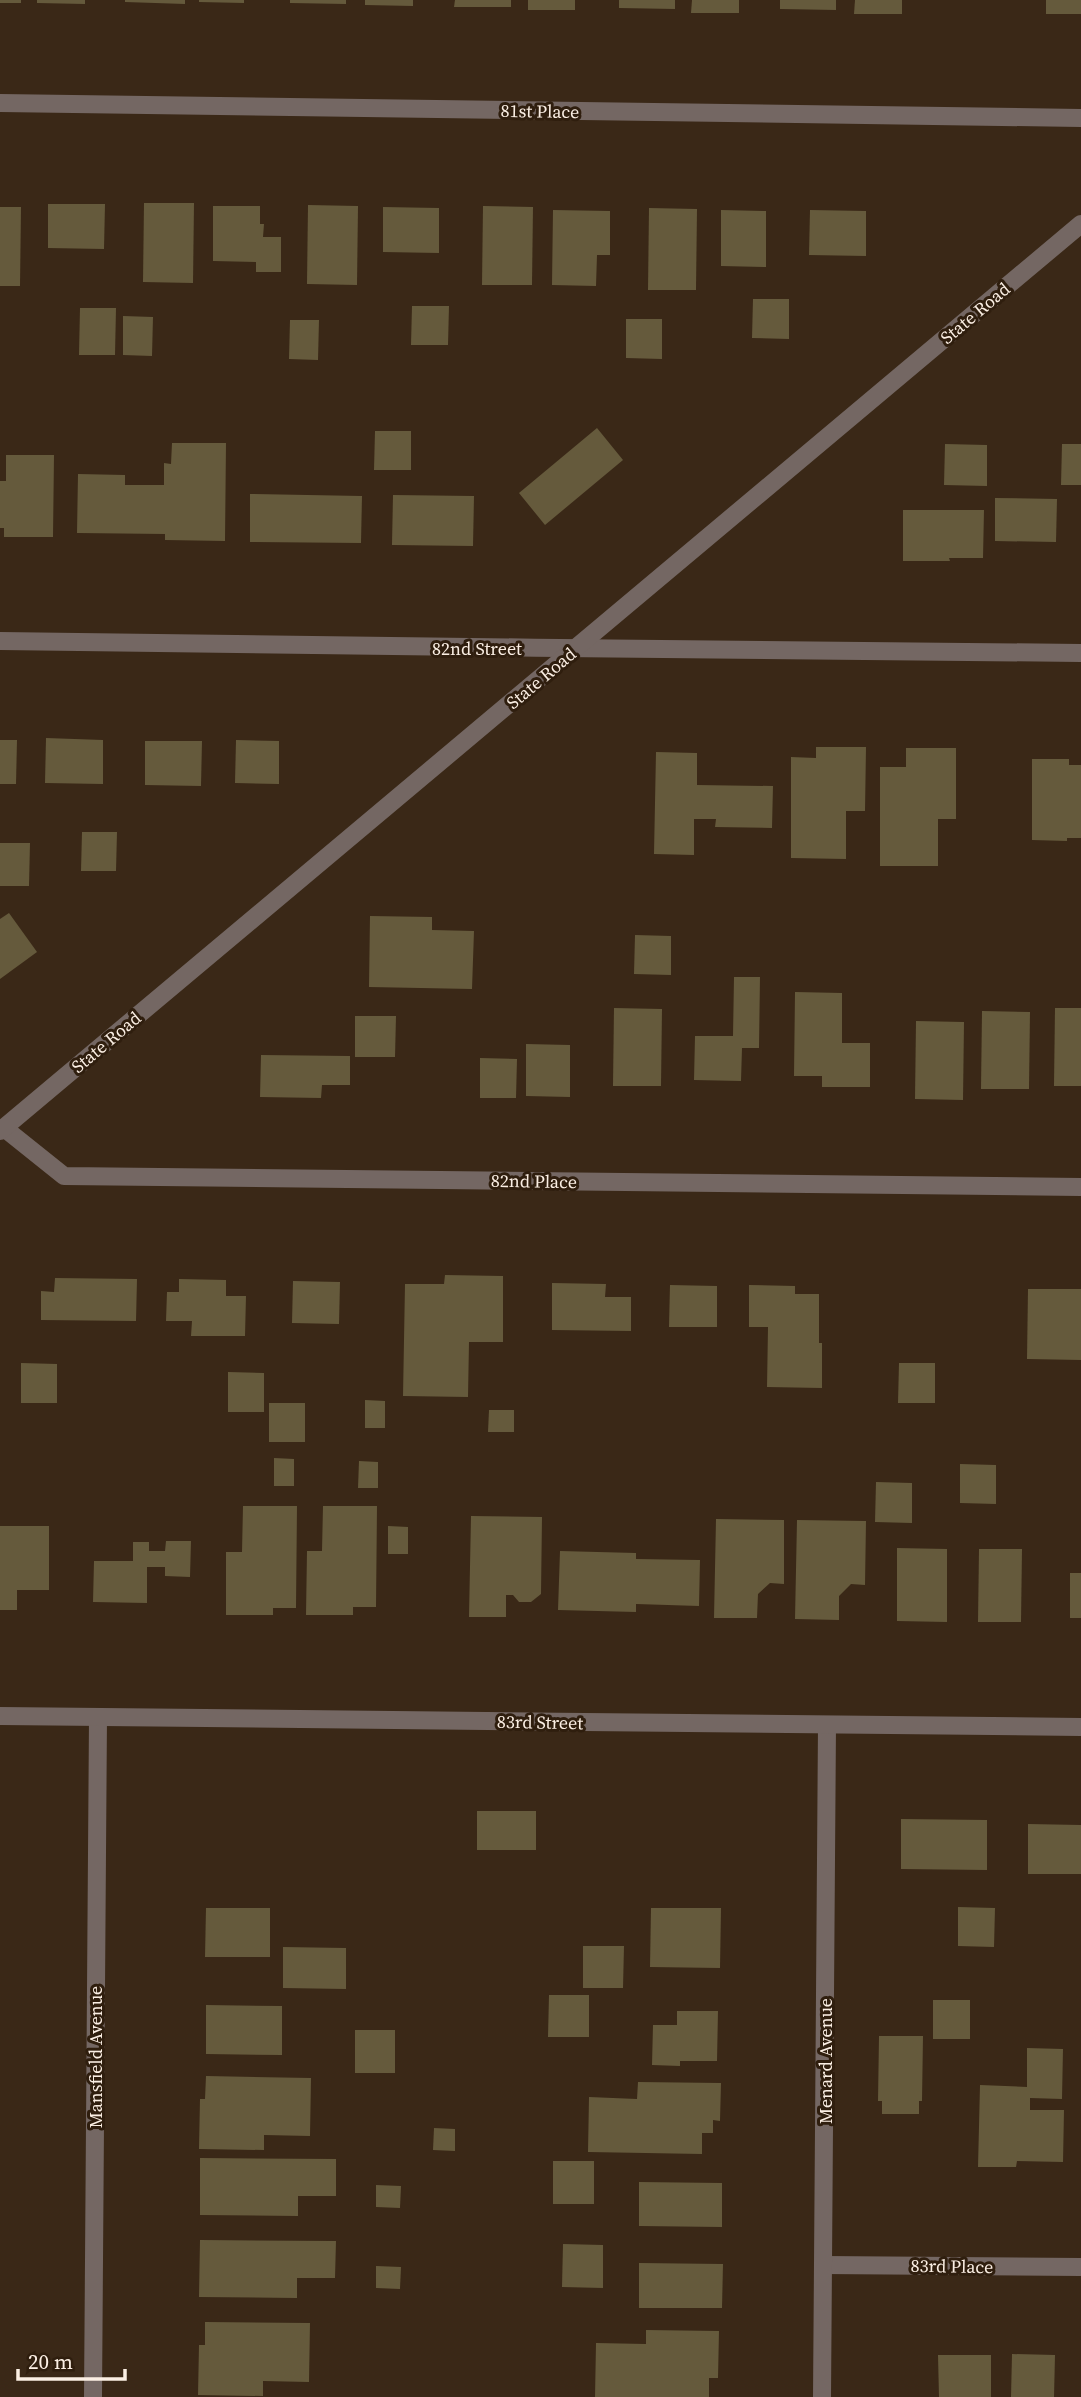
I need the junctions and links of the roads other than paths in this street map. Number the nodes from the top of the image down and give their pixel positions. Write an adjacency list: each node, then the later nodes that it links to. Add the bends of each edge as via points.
1 (0, 103): 2 (street, 81st Place)
2 (1081, 118)
3 (1081, 224): 5 (street, State Road)
4 (0, 641): 5 (street, 82nd Street)
5 (577, 647): 6 (street, 82nd Street); 7 (street, State Road)
6 (1081, 653)
7 (2, 1129): 8 (street, 82nd Place, via 64,1176)
8 (1081, 1188)
9 (0, 1716): 10 (street, 83rd Street)
10 (98, 1717): 11 (street, 83rd Street); 15 (street, Mansfield Avenue)
11 (827, 1725): 12 (street, 83rd Street); 13 (street, Menard Avenue)
12 (1081, 1727)
13 (823, 2265): 14 (street, 83rd Place); 16 (street, Menard Avenue)
14 (1081, 2267)
15 (93, 2397)
16 (822, 2397)

